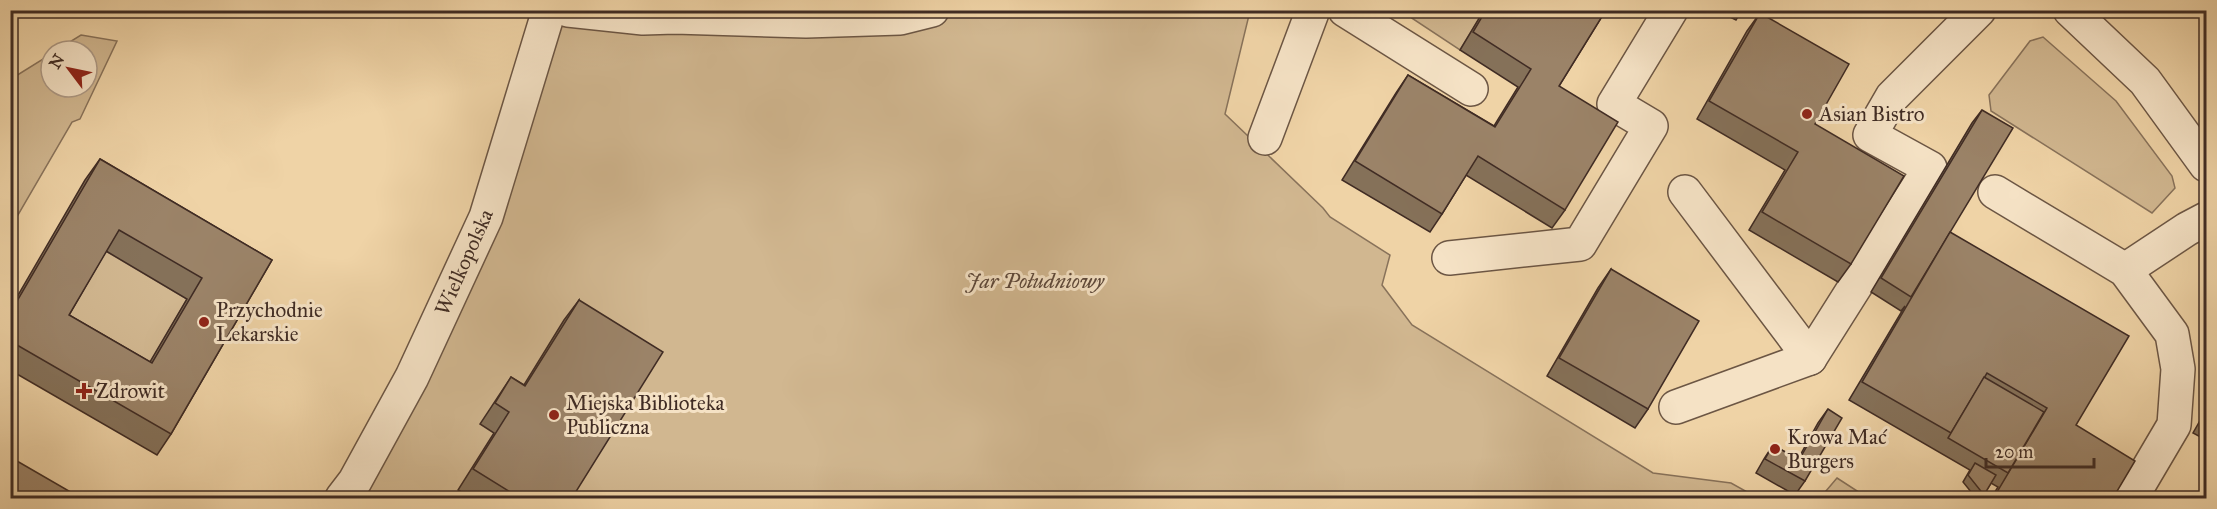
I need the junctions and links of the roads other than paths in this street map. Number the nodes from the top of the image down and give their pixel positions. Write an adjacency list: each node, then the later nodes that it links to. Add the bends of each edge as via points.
1 (549, 10): 19 (street, Wielkopolska, via 486,217 412,377)
2 (568, 10): 3 (street, via 643,18 806,21 900,18)
3 (932, 10)
4 (1313, 10): 10 (street)
5 (1345, 10): 9 (street)
6 (1671, 10): 15 (street, via 1614,104 1652,126 1580,244)
7 (1979, 10): 17 (street, via 1892,97 1870,135 1930,168)
8 (2070, 10): 11 (street, via 2145,81)
9 (1471, 89)
10 (1265, 138)
11 (2206, 165)
12 (1685, 192): 17 (street)
13 (1995, 192): 16 (street)
14 (2206, 219): 16 (street)
15 (1449, 258)
16 (2125, 270): 20 (street, via 2172,334 2178,369 2174,425)
17 (1810, 358): 18 (street)
18 (1676, 407)
19 (342, 498)
20 (2131, 498)

